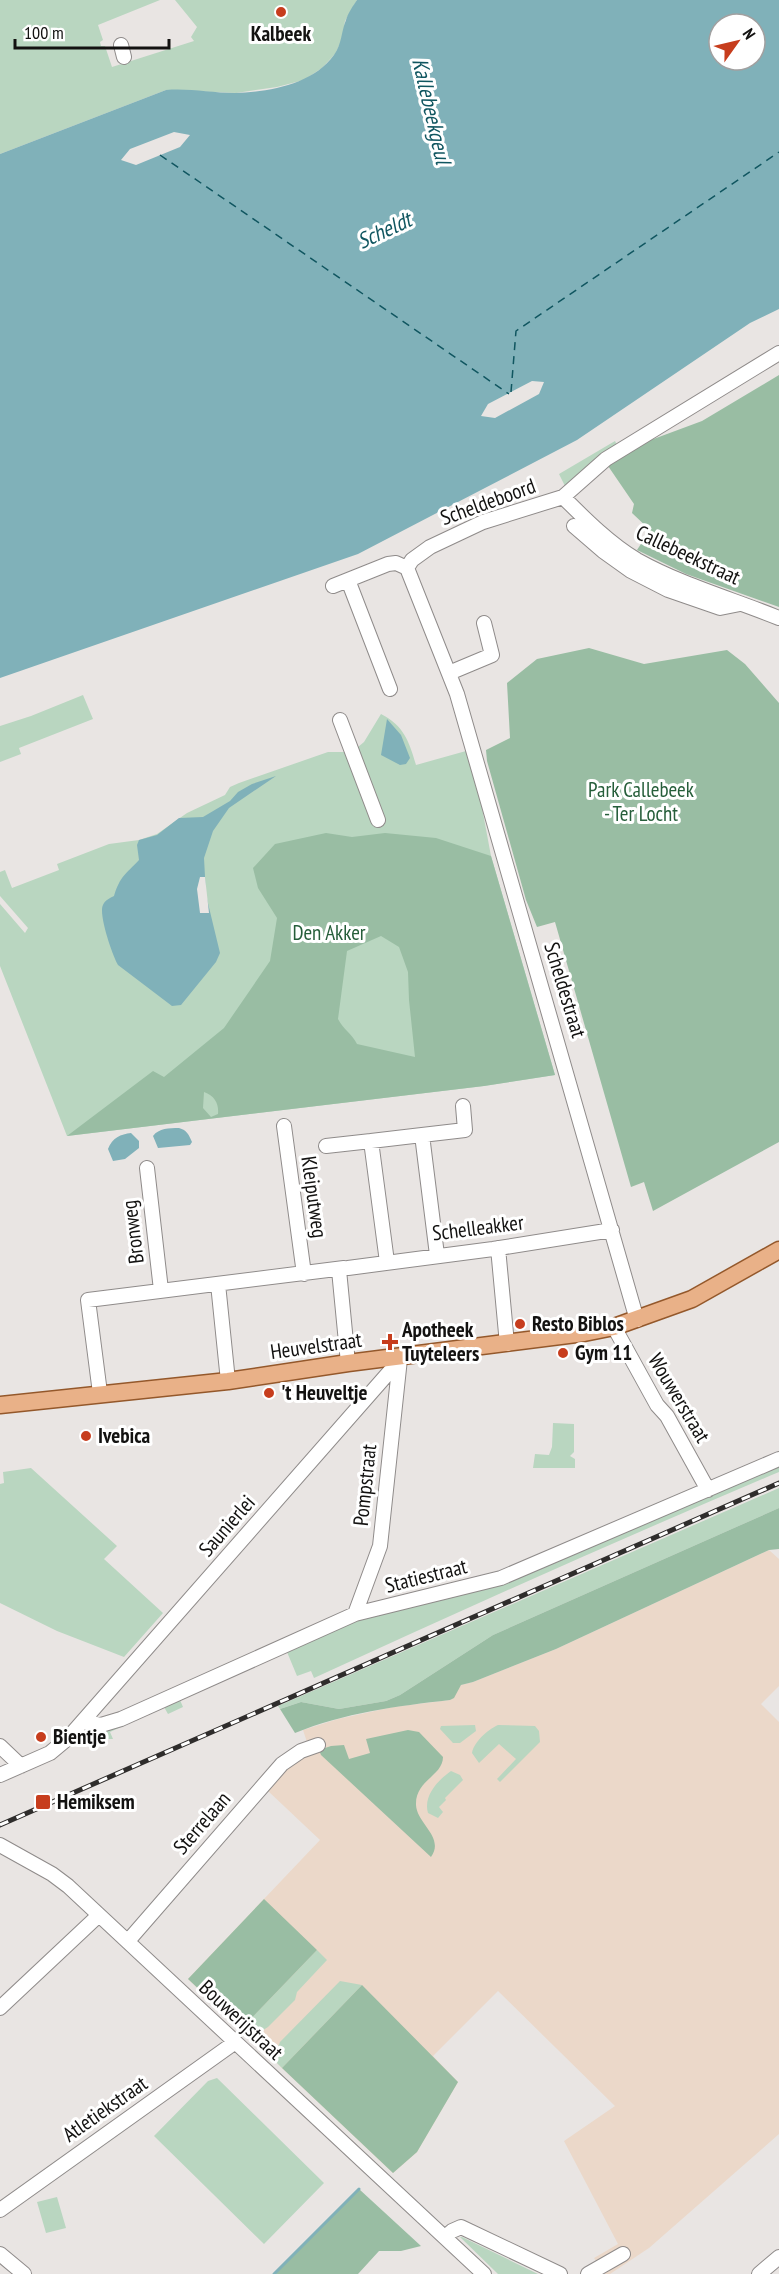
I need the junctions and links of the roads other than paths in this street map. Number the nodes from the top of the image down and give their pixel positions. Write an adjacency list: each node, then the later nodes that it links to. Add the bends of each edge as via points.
1 (779, 353): 2 (street, via 606,459)
2 (563, 497): 4 (street, Scheldeboord, via 483,522 430,547); 7 (street, Callebeekstraat, via 636,560)
3 (574, 526): 7 (street, Callebeekstraat, via 631,571 668,590 720,608)
4 (407, 568): 5 (street, via 388,564); 10 (street, Scheldestraat)
5 (348, 580): 6 (street); 11 (street)
6 (333, 586)
7 (742, 603): 8 (street, Callebeekstraat)
8 (779, 618)
9 (484, 623): 10 (street, via 492,655)
10 (449, 673): 20 (street, Scheldestraat)
11 (390, 689)
12 (340, 720): 13 (street)
13 (378, 820)
14 (463, 1106): 16 (street, via 465,1130)
15 (284, 1126): 26 (street, Kleiputweg)
16 (422, 1135): 17 (street); 23 (street)
17 (371, 1141): 18 (street); 24 (street)
18 (326, 1146)
19 (147, 1168): 28 (street, Bronweg)
20 (612, 1230): 21 (street, Schelleakker); 29 (street, Scheldestraat)
21 (498, 1248): 23 (street, Schelleakker); 31 (street)
22 (779, 1250): 29 (main road, Heuvelstraat, via 692,1299)
23 (437, 1255): 24 (street, Schelleakker)
24 (387, 1262): 25 (street, Schelleakker)
25 (344, 1269): 26 (street, Schelleakker); 33 (street)
26 (304, 1274): 27 (street, Schelleakker)
27 (218, 1284): 28 (street, Schelleakker); 34 (street)
28 (161, 1290): 35 (street, Schelleakker, via 88,1300)
29 (637, 1320): 30 (main road, Heuvelstraat)
30 (614, 1327): 31 (main road, Heuvelstraat); 38 (street, Wouwerstraat)
31 (507, 1344): 32 (main road, Heuvelstraat)
32 (400, 1357): 33 (main road, Heuvelstraat); 39 (street, Pompstraat, via 380,1546); 40 (street, Saunierlei)
33 (348, 1363): 34 (main road, Heuvelstraat)
34 (228, 1381): 35 (main road, Heuvelstraat)
35 (100, 1393): 36 (main road, Heuvelstraat)
36 (0, 1405)
37 (779, 1460): 38 (street, Statiestraat)
38 (708, 1490): 39 (street, Statiestraat, via 501,1578)
39 (355, 1614): 40 (street, Statiestraat, via 121,1719 101,1725)
40 (84, 1721): 43 (street, Saunierlei, via 58,1749)
41 (318, 1745): 47 (street, Sterrelaan, via 301,1750 282,1764)
42 (0, 1746): 43 (street)
43 (21, 1766): 44 (street, Saunierlei)
44 (0, 1775)
45 (0, 1845): 46 (street, Bouwerijstraat, via 52,1874)
46 (99, 1915): 47 (street, Bouwerijstraat); 48 (street)
47 (128, 1941): 49 (street, Bouwerijstraat)
48 (0, 2008)
49 (234, 2043): 50 (street, Atletiekstraat); 51 (street, Bouwerijstraat)
50 (0, 2210)
51 (445, 2238): 56 (street, Bouwerijstraat); 57 (street, via 461,2227)
52 (0, 2254): 55 (street)
53 (622, 2254): 58 (street)
54 (779, 2257): 59 (street)
55 (24, 2274)
56 (484, 2274)
57 (560, 2274)
58 (588, 2274)
59 (759, 2274)

